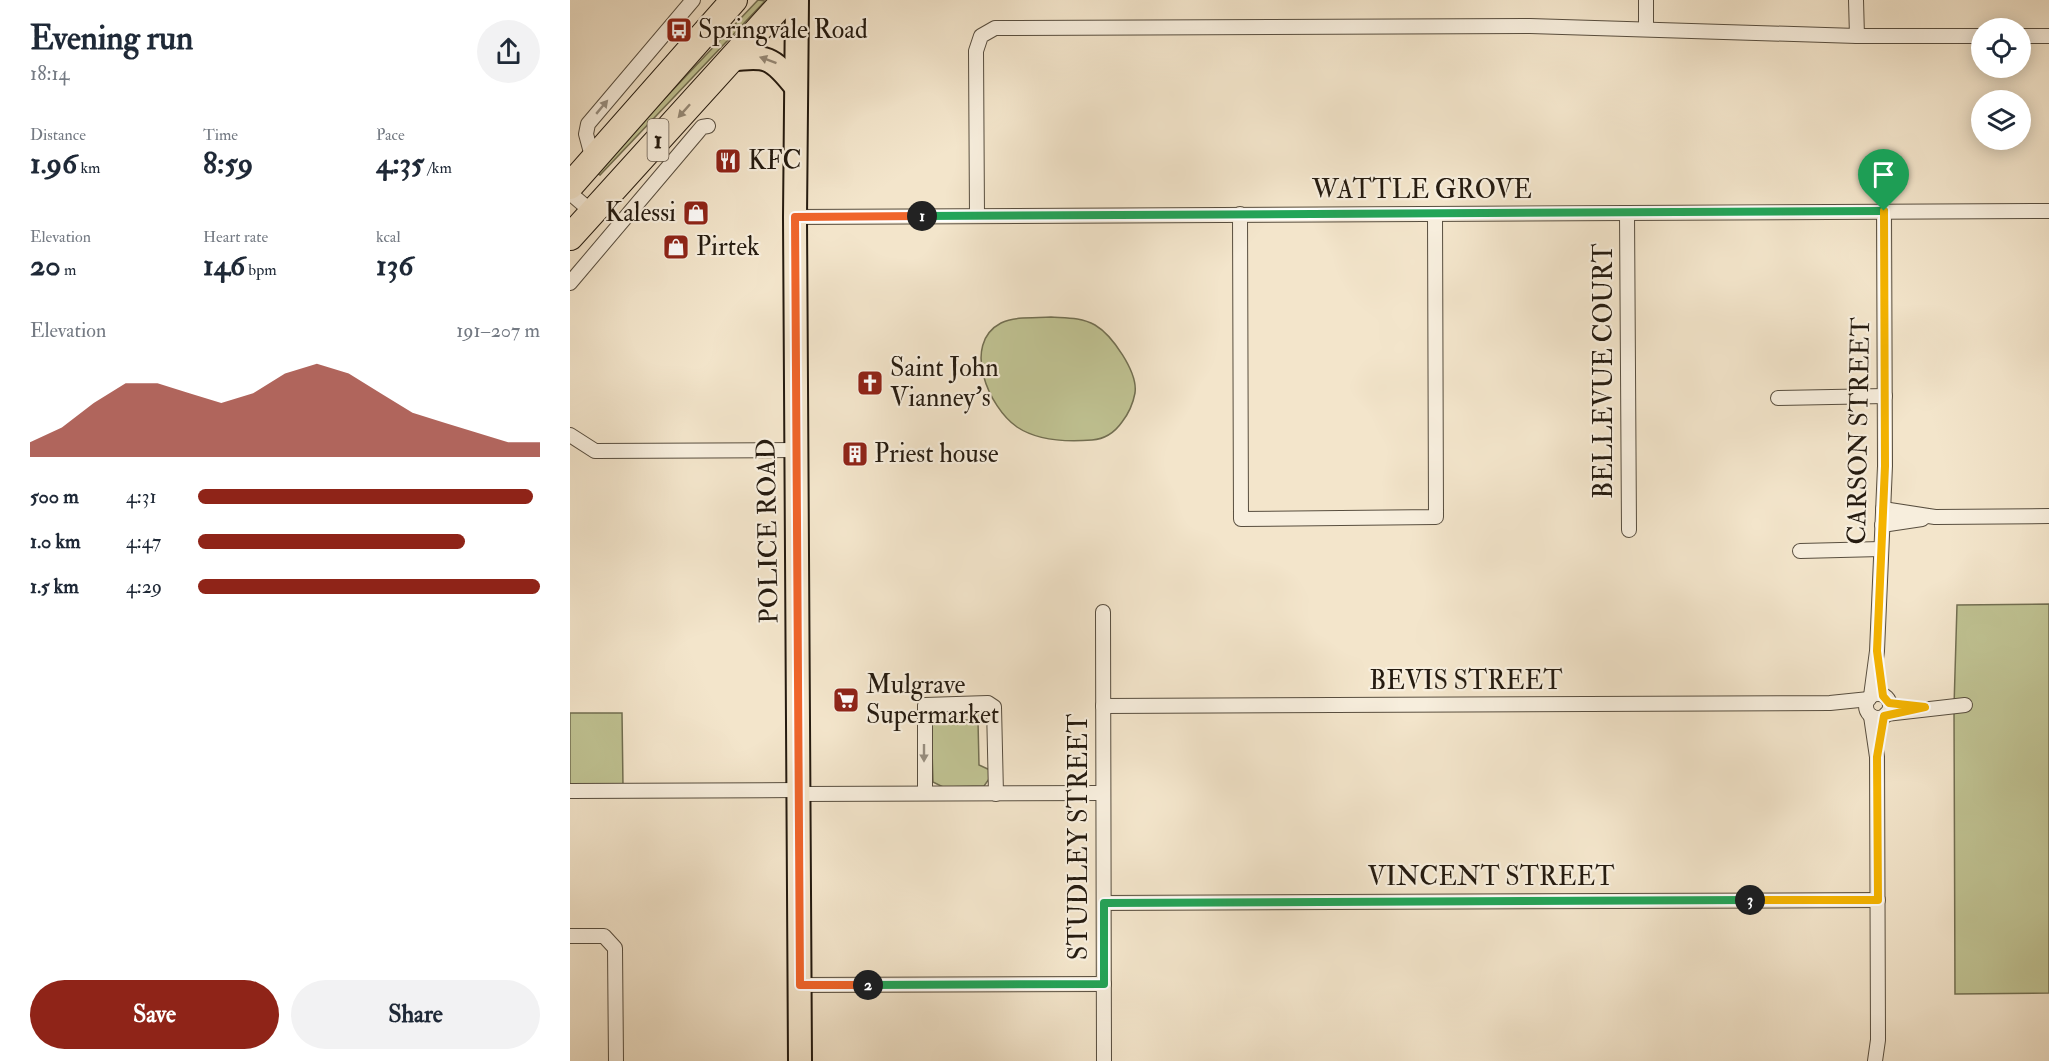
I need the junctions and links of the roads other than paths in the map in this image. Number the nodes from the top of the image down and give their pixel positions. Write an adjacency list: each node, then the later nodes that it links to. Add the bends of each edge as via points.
1 (693, 0): 15 (street, one-way to 1, via 588,124)
2 (734, 0): 15 (highway, 1)
3 (785, 0): 12 (highway, 1)
4 (796, 0): 13 (main road, POLICE ROAD)
5 (1646, 0): 7 (street)
6 (1856, 0): 8 (street)
7 (1646, 29): 8 (street); 24 (street, via 995,28 981,36 976,51)
8 (1857, 36): 9 (street)
9 (1971, 36)
10 (2031, 36): 11 (street)
11 (2049, 36)
12 (730, 60): 13 (main road, one-way to 12, via 772,60); 20 (highway, 1, one-way to 20)
13 (795, 86): 25 (main road, POLICE ROAD)
14 (708, 126): 27 (street, via 701,128)
15 (593, 160): 16 (highway, 1)
16 (570, 186)
17 (570, 193): 20 (street)
18 (1884, 211): 19 (street, WATTLE GROVE); 21 (street, WATTLE GROVE); 28 (street, CARSON STREET)
19 (2049, 211)
20 (592, 212): 26 (highway, 1)
21 (1627, 213): 23 (street, WATTLE GROVE); 36 (street, BELLEVUE COURT)
22 (1240, 214): 23 (street, WATTLE GROVE); 23 (street, via 1241,519 1436,517); 24 (street, WATTLE GROVE)
23 (1435, 214)
24 (977, 216): 25 (street, WATTLE GROVE)
25 (795, 217): 31 (main road, POLICE ROAD)
26 (570, 237)
27 (570, 283)
28 (1885, 396): 29 (street); 32 (street, CARSON STREET)
29 (1778, 398)
30 (570, 435): 31 (street, via 595,451)
31 (796, 450): 44 (main road, POLICE ROAD)
32 (1883, 509): 34 (street); 35 (street, CARSON STREET)
33 (2049, 516): 34 (street)
34 (1935, 517): 35 (street)
35 (1882, 525): 37 (street, CARSON STREET)
36 (1629, 530)
37 (1881, 549): 38 (street); 42 (street, CARSON STREET)
38 (1800, 551)
39 (1103, 612): 41 (street, STUDLEY STREET)
40 (1965, 705): 42 (street, BEVIS STREET)
41 (1103, 706): 42 (street, BEVIS STREET); 46 (street, STUDLEY STREET)
42 (1877, 706): 48 (street, CARSON STREET)
43 (570, 791): 44 (street)
44 (799, 792): 45 (street); 52 (main road, POLICE ROAD)
45 (925, 793): 47 (street); 47 (street, one-way to 45, via 994,707 988,703 925,705)
46 (1103, 793): 47 (street); 49 (street, STUDLEY STREET)
47 (996, 794)
48 (1878, 900): 49 (street, VINCENT STREET); 53 (street, CARSON STREET)
49 (1104, 903): 51 (street, STUDLEY STREET)
50 (570, 936): 54 (street, via 604,936 615,948)
51 (1104, 984): 52 (street); 56 (street, STUDLEY STREET)
52 (800, 985): 55 (main road, POLICE ROAD)
53 (1878, 1040): 57 (street, CARSON STREET); 58 (street, CARSON STREET)
54 (616, 1061)
55 (800, 1061)
56 (1104, 1061)
57 (1875, 1061)
58 (1881, 1061)

